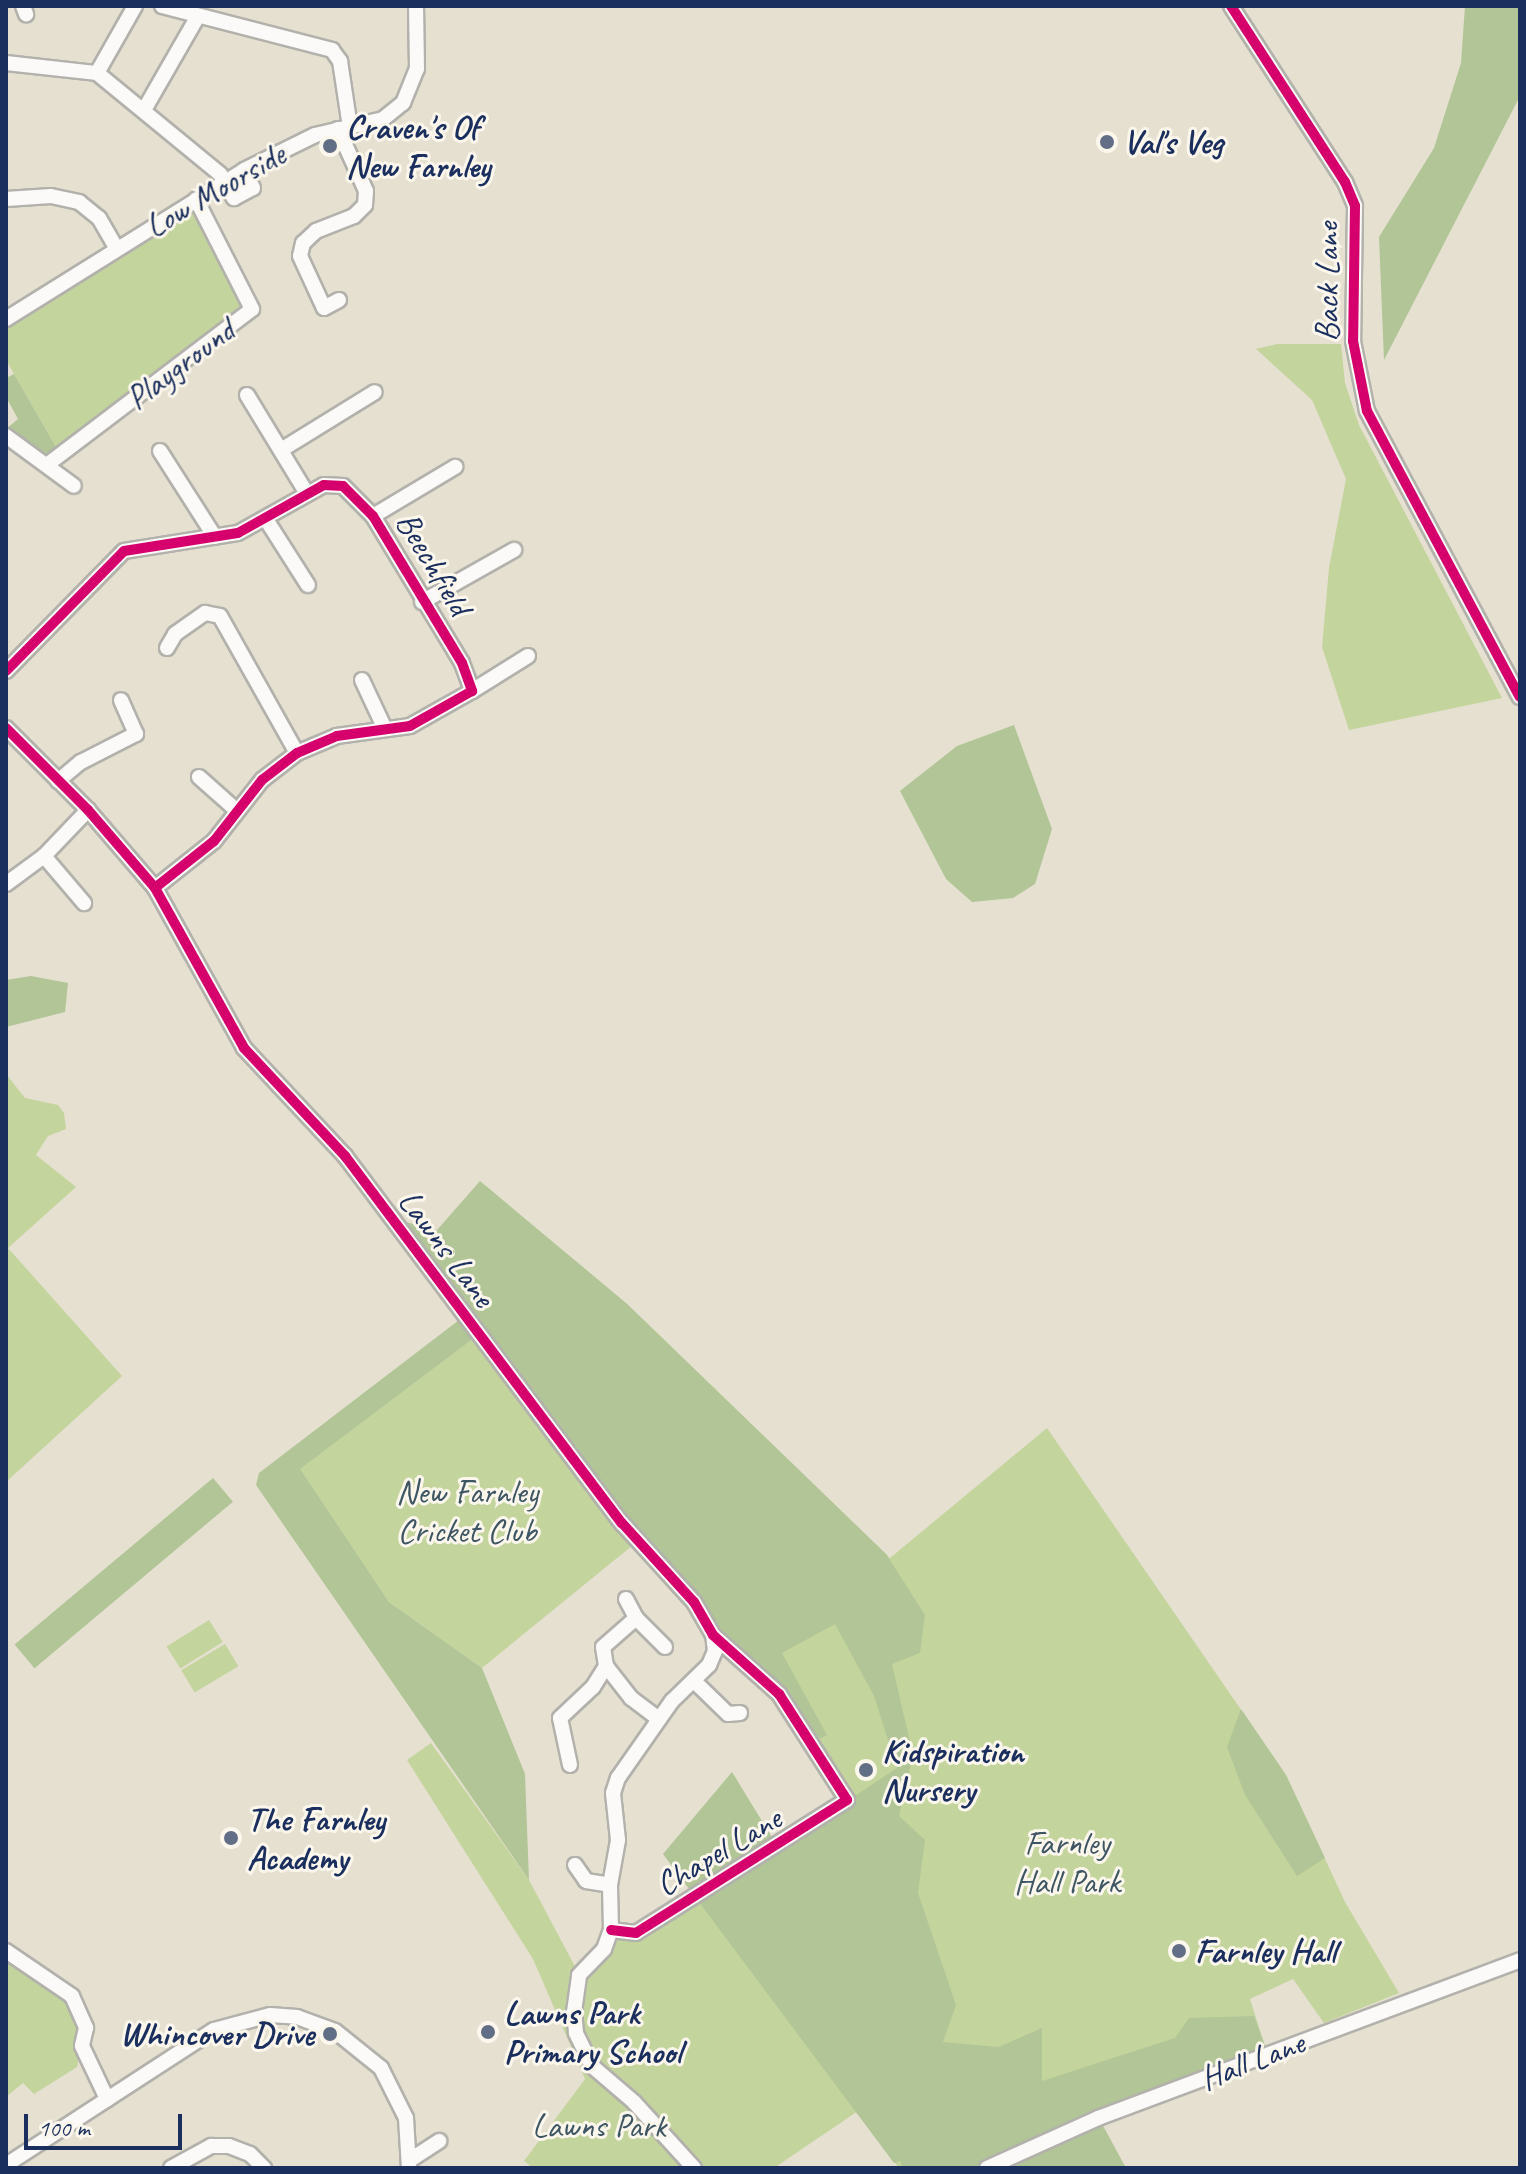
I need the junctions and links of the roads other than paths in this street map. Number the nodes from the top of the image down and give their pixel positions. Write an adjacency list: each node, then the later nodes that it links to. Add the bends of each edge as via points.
1 (135, 6): 7 (street)
2 (162, 6): 5 (street)
3 (416, 6): 9 (street, Low Moorside, via 417,69 403,103 383,119)
4 (1231, 6): 36 (street, Back Lane, via 1345,182 1355,206 1353,341 1367,411)
5 (197, 18): 8 (street); 9 (street, via 332,50 340,61)
6 (6, 63): 7 (street)
7 (97, 73): 8 (street)
8 (144, 110): 10 (street)
9 (344, 128): 10 (street, Low Moorside); 14 (street, via 366,191 365,205 354,216 316,231 303,243 300,256 324,308)
10 (225, 181): 12 (street, Low Moorside)
11 (6, 199): 13 (street, via 51,196 79,202 99,218)
12 (196, 199): 13 (street, Low Moorside); 21 (street, Playground, via 252,309)
13 (116, 248): 15 (street, Low Moorside)
14 (339, 300)
15 (6, 319)
16 (375, 392): 19 (street)
17 (247, 395): 19 (street)
18 (6, 436): 21 (street)
19 (281, 450): 24 (street)
20 (160, 451): 27 (street)
21 (48, 464): 23 (street)
22 (455, 467): 25 (street)
23 (74, 486)
24 (306, 492): 25 (street, Beechfield, via 324,485 343,486); 26 (street, Beechfield)
25 (373, 516): 30 (street, Beechfield)
26 (267, 521): 27 (street, Beechfield); 29 (street)
27 (215, 537): 33 (street, Beechfield, via 124,551)
28 (514, 550): 30 (street)
29 (308, 585)
30 (422, 602): 35 (street, Beechfield, via 462,663)
31 (167, 648): 42 (street, via 175,634 205,613 220,616)
32 (528, 656): 35 (street)
33 (9, 663)
34 (362, 680): 38 (street)
35 (472, 691): 38 (street, via 410,726)
36 (1520, 697)
37 (121, 700): 40 (street)
38 (384, 727): 42 (street, via 337,736)
39 (6, 728): 44 (street, Lawns Lane)
40 (136, 734): 41 (street); 44 (street, via 81,762)
41 (153, 734)
42 (297, 753): 45 (street)
43 (199, 777): 45 (street)
44 (58, 781): 46 (street, Lawns Lane)
45 (235, 809): 49 (street, via 214,841)
46 (88, 810): 47 (street); 49 (street, Lawns Lane)
47 (44, 856): 48 (street); 50 (street)
48 (6, 884)
49 (155, 888): 53 (street, Lawns Lane, via 244,1048 345,1156 622,1523 700,1610)
50 (77, 903)
51 (626, 1599): 52 (street)
52 (636, 1618): 54 (street); 55 (street, via 603,1647)
53 (713, 1635): 56 (street, via 715,1651); 60 (street, Lawns Lane, via 779,1694)
54 (665, 1647)
55 (606, 1666): 58 (street, via 631,1698); 59 (street, via 585,1696 560,1718)
56 (695, 1682): 57 (street); 58 (street)
57 (729, 1718)
58 (659, 1719): 62 (street, via 613,1793 618,1840)
59 (570, 1765)
60 (847, 1800): 63 (street, Chapel Lane, via 636,1933)
61 (575, 1865): 62 (street, via 586,1881)
62 (610, 1885): 63 (street)
63 (611, 1930): 72 (street, via 604,1949 579,1975 576,2033 592,2066 652,2120)
64 (6, 1951): 66 (street, via 72,1996 86,2028 82,2046)
65 (1520, 1960): 73 (street, Hall Lane, via 1107,2114)
66 (107, 2099): 68 (street, via 214,2030 270,2015 297,2017 335,2031 381,2068 406,2118); 69 (street)
67 (439, 2141): 68 (street)
68 (409, 2164)
69 (6, 2165)
70 (171, 2168): 71 (street, via 211,2146 229,2146)
71 (264, 2168)
72 (694, 2168)
73 (987, 2168)

